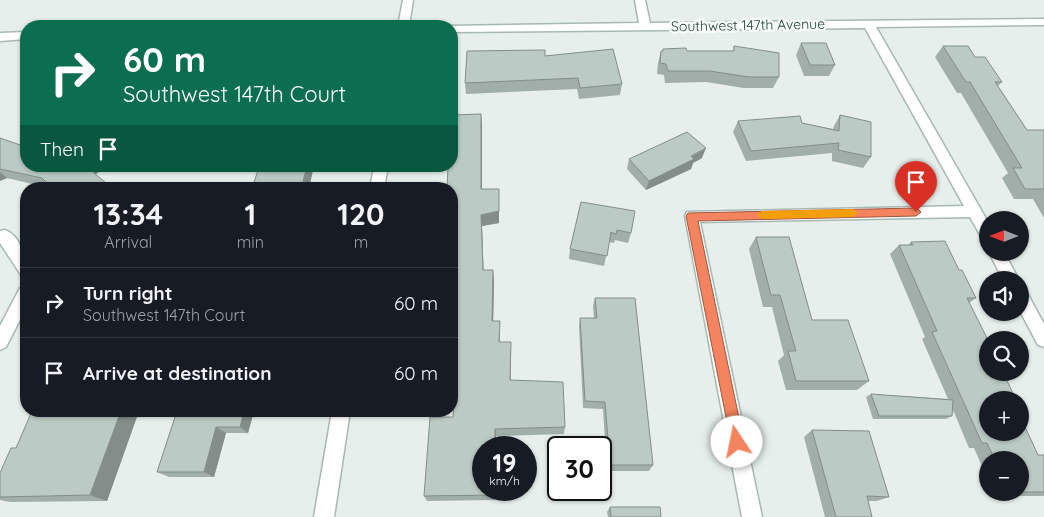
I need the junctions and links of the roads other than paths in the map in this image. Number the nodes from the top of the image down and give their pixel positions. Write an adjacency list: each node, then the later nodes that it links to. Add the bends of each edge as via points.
1 (408, 0): 3 (street)
2 (640, 0): 6 (street)
3 (405, 20)
4 (1044, 22): 5 (street, Southwest 147th Avenue)
5 (869, 24): 6 (street, Southwest 147th Avenue); 10 (street)
6 (645, 27): 7 (street, Southwest 147th Avenue)
7 (458, 29)
8 (20, 36): 9 (street)
9 (0, 37)
10 (974, 211): 11 (street); 20 (street, via 692,216)
11 (979, 220)
12 (0, 237): 13 (street, via 5,236)
13 (20, 260)
14 (20, 304): 17 (street)
15 (1029, 312): 16 (street)
16 (1044, 340)
17 (0, 342)
18 (340, 417): 19 (street)
19 (324, 517)
20 (752, 517)

